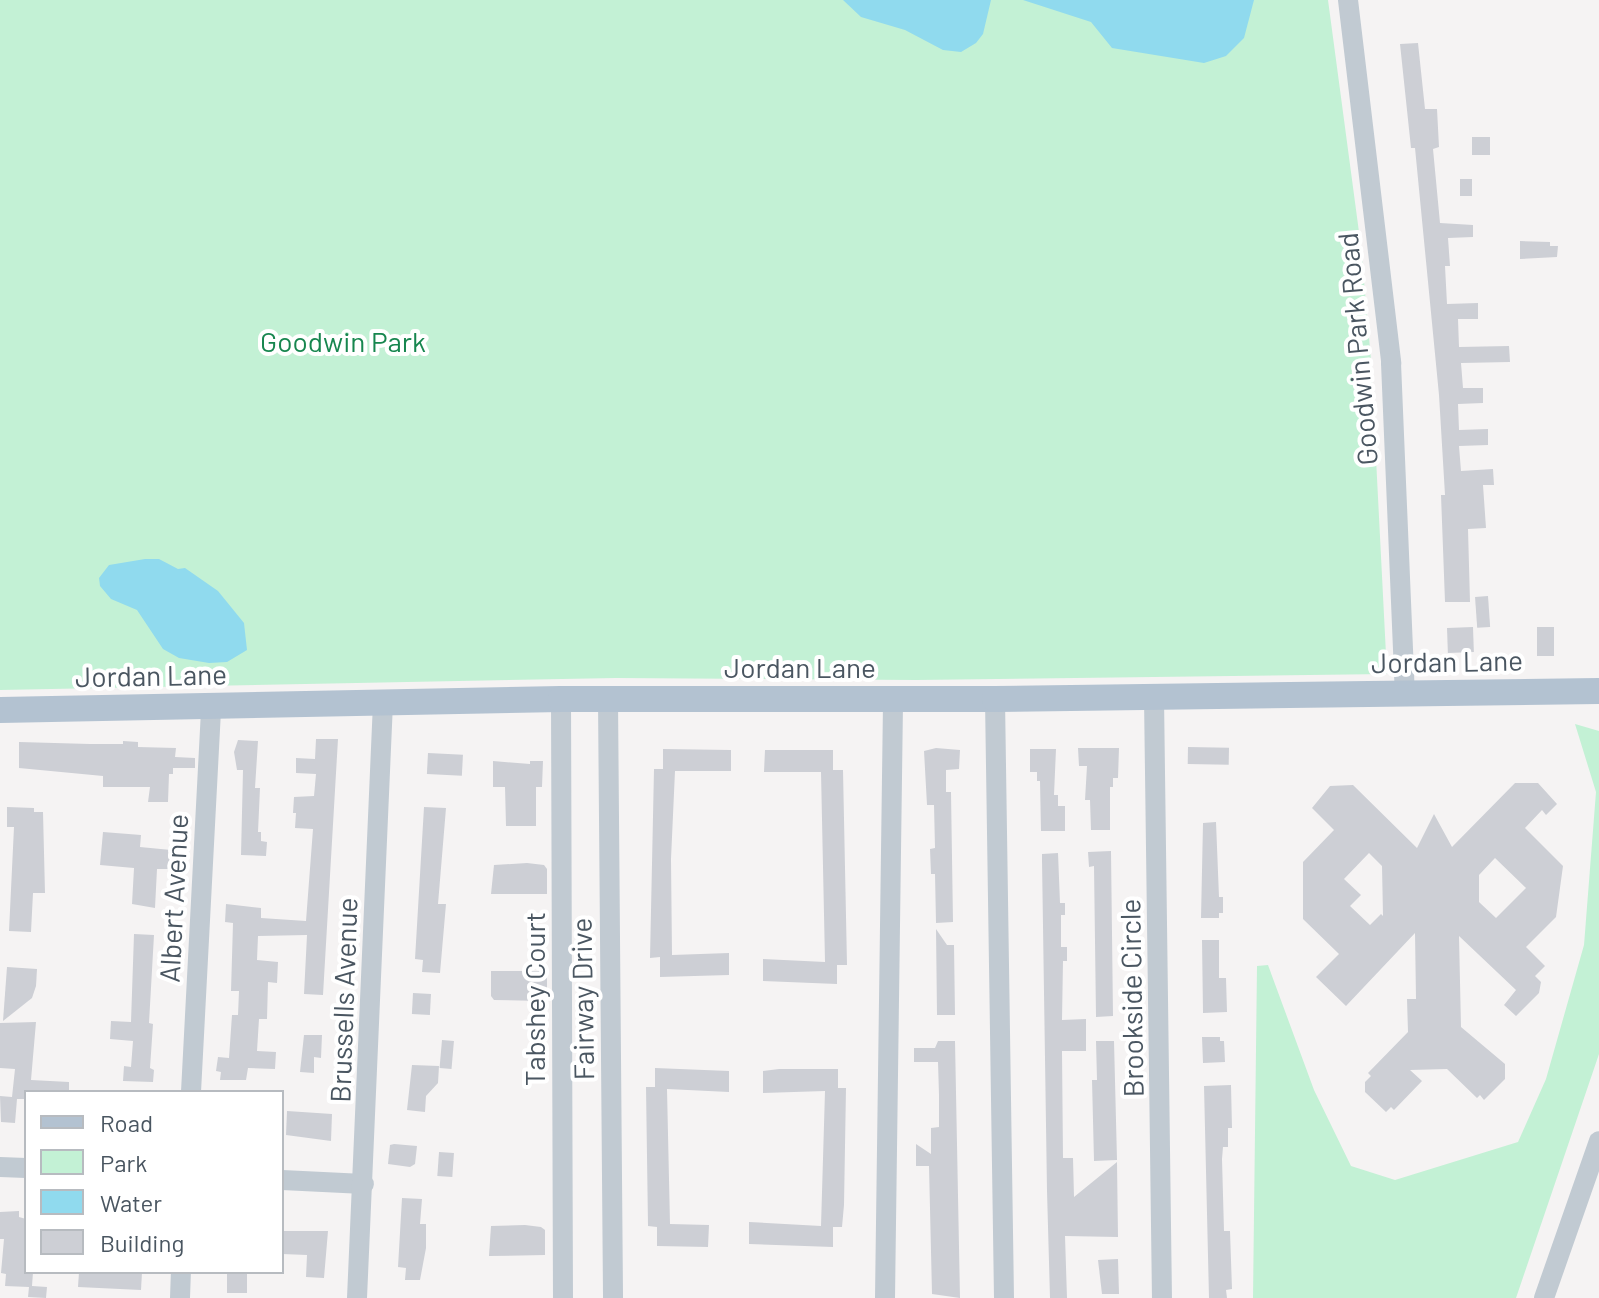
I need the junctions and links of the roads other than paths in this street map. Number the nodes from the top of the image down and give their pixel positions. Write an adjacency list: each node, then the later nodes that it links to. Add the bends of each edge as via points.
1 (1348, 0): 3 (street, Goodwin Park Road, via 1391,363)
2 (1590, 691): 3 (main road, Jordan Lane)
3 (1405, 694): 4 (main road, Jordan Lane)
4 (1154, 697): 7 (main road, Jordan Lane); 25 (street, Brookside Circle)
5 (561, 699): 6 (main road, Jordan Lane); 9 (main road, Jordan Lane); 21 (street, Tabshey Court)
6 (608, 699): 8 (main road, Jordan Lane); 22 (street, Fairway Drive)
7 (995, 699): 8 (main road, Jordan Lane); 24 (street)
8 (893, 700): 23 (street)
9 (383, 703): 10 (main road, Jordan Lane); 17 (street, Brussells Avenue)
10 (211, 706): 11 (main road, Jordan Lane); 12 (street, Albert Avenue)
11 (0, 710)
12 (191, 1090)
13 (1599, 1141): 26 (street)
14 (0, 1167): 15 (street)
15 (24, 1168)
16 (284, 1180): 17 (street)
17 (364, 1184): 20 (street, Brussells Avenue)
18 (181, 1274): 19 (street)
19 (180, 1298)
20 (357, 1298)
21 (563, 1298)
22 (613, 1298)
23 (885, 1298)
24 (1004, 1298)
25 (1162, 1298)
26 (1544, 1298)

